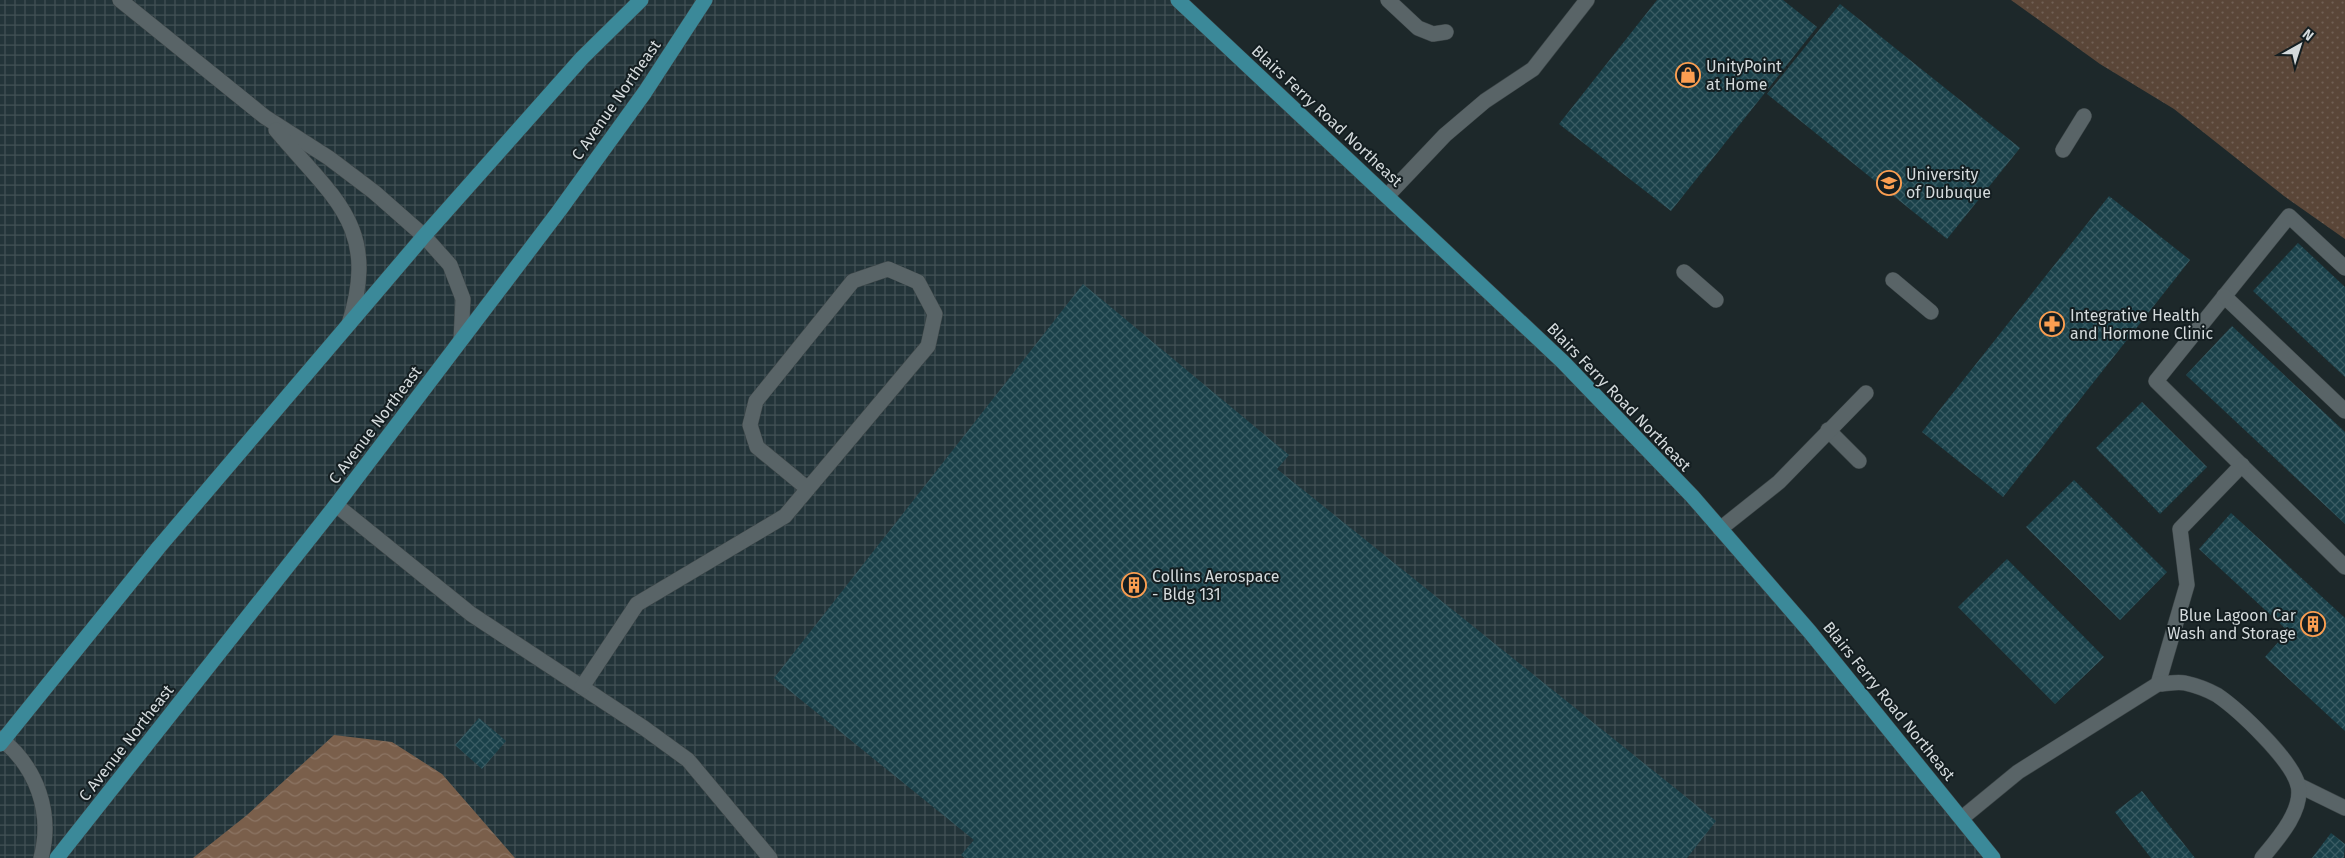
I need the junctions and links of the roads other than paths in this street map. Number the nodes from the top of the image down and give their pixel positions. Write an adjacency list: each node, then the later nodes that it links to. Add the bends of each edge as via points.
1 (120, 0): 9 (lane)
2 (641, 0): 12 (main road, via 582,58)
3 (705, 0): 20 (main road, C Avenue Northeast, via 634,108)
4 (1178, 0): 11 (main road, Blairs Ferry Road Northeast)
5 (1388, 0): 7 (lane, via 1418,28 1433,34)
6 (1586, 0): 11 (lane, via 1533,69 1485,101 1445,135)
7 (1446, 32)
8 (2084, 116): 10 (lane)
9 (265, 118): 12 (lane, via 329,158); 19 (lane, via 333,194 348,217 360,264 358,296)
10 (2062, 150)
11 (1387, 196): 28 (main road, Blairs Ferry Road Northeast, via 1563,362)
12 (424, 236): 19 (main road); 20 (lane, via 450,265 463,299)
13 (2345, 268): 16 (lane, via 2288,216)
14 (1684, 272): 17 (lane)
15 (1893, 280): 18 (lane)
16 (2224, 296): 22 (lane); 25 (lane, via 2156,381)
17 (1716, 300)
18 (1931, 312)
19 (349, 324): 32 (main road, via 159,546)
20 (461, 340): 27 (main road, C Avenue Northeast)
21 (1866, 393): 23 (lane)
22 (2345, 411)
23 (1828, 430): 24 (lane); 28 (lane, via 1780,482)
24 (1859, 461)
25 (2242, 465): 29 (lane); 30 (lane, via 2180,529 2187,584)
26 (808, 489): 26 (lane, via 928,346 935,314 918,282 888,269 853,281 756,401 750,425 757,447); 31 (lane, via 785,516 637,604)
27 (336, 505): 31 (lane, via 471,614); 37 (main road, C Avenue Northeast)
28 (1720, 529): 35 (main road, Blairs Ferry Road Northeast, via 1810,632)
29 (2345, 567)
30 (2158, 684): 33 (lane, via 2184,682 2216,694 2246,719 2284,759); 35 (lane, via 2018,772)
31 (582, 688): 38 (lane, via 688,760)
32 (1, 741): 36 (lane, via 26,763 39,790 46,815)
33 (2298, 785): 34 (lane); 40 (lane, via 2296,810)
34 (2345, 808)
35 (1962, 818): 39 (main road, Blairs Ferry Road Northeast)
36 (41, 858)
37 (57, 858)
38 (770, 858)
39 (1993, 858)
40 (2262, 858)

